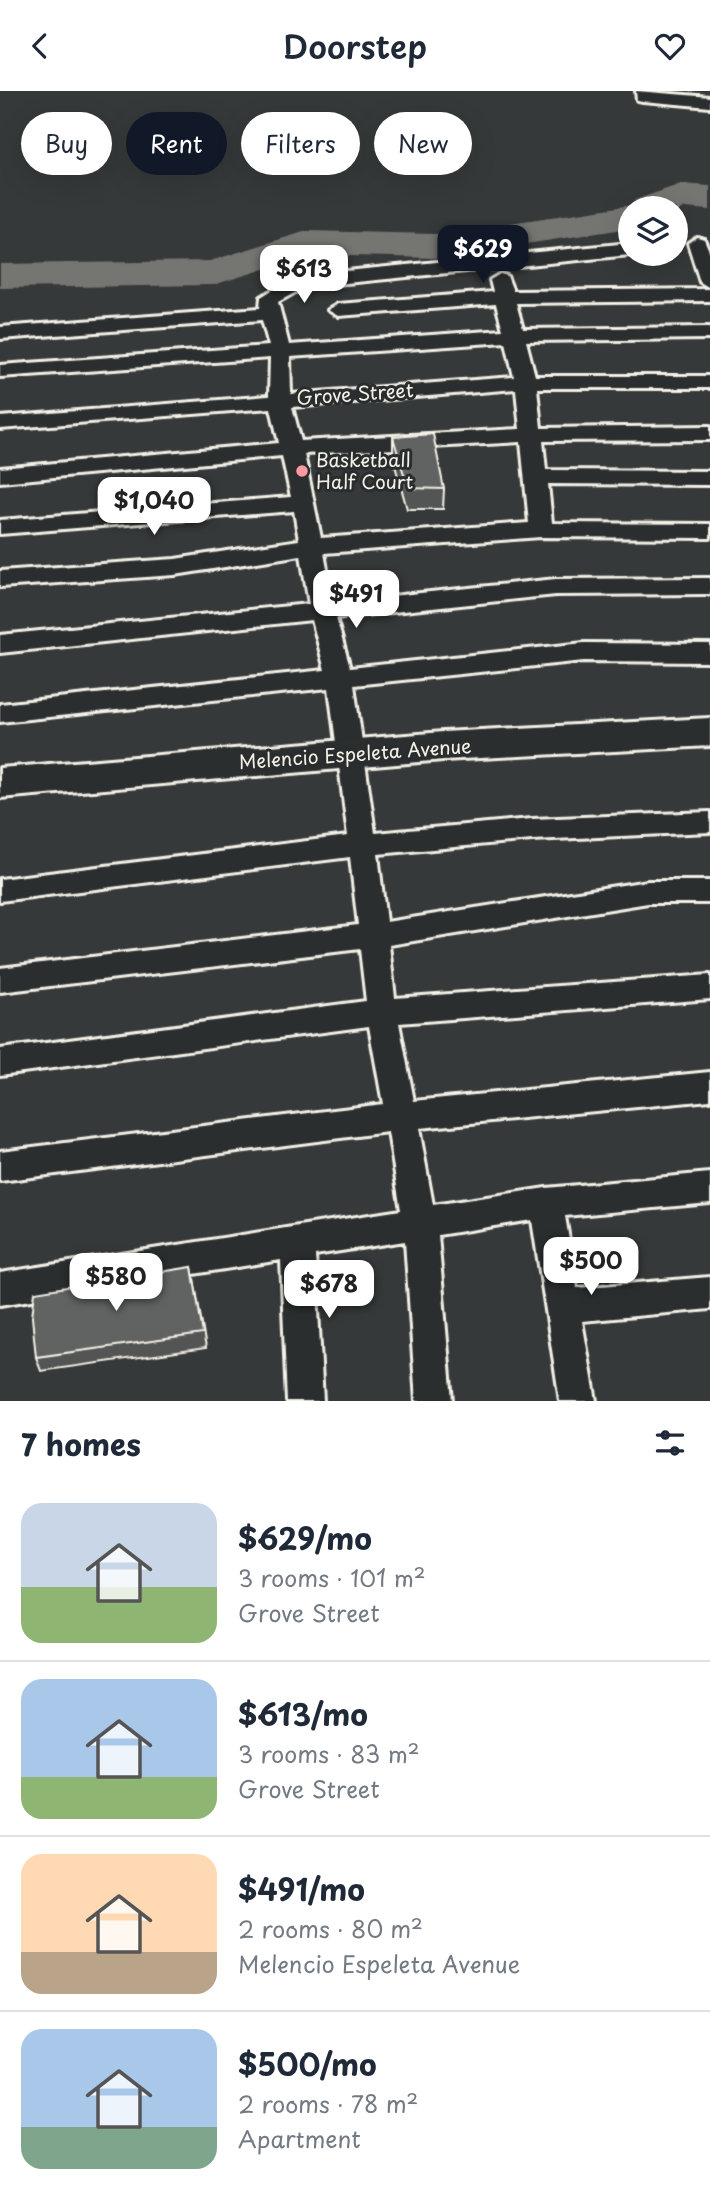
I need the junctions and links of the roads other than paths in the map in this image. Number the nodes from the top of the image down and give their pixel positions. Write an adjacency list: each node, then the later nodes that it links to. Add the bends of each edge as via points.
1 (643, 94): 2 (street)
2 (710, 102)
3 (703, 242): 7 (street)
4 (618, 251): 5 (street)
5 (493, 264): 6 (street); 9 (street)
6 (331, 281): 10 (street); 11 (street, via 319,279 271,297)
7 (710, 282)
8 (710, 295): 9 (street)
9 (506, 297): 10 (street); 14 (street)
10 (338, 310): 15 (street)
11 (270, 313): 12 (street); 16 (street)
12 (0, 333)
13 (710, 333): 14 (street)
14 (514, 335): 15 (street); 18 (street)
15 (352, 345): 16 (street)
16 (280, 351): 17 (street); 20 (street)
17 (0, 371)
18 (526, 382): 19 (street, Grove Street); 20 (street, Grove Street); 23 (street)
19 (710, 382)
20 (280, 399): 21 (street, Grove Street); 24 (street)
21 (0, 422)
22 (710, 433): 23 (street)
23 (530, 435): 24 (street); 26 (street)
24 (292, 448): 25 (street); 28 (street)
25 (0, 475)
26 (536, 477): 27 (street); 30 (street)
27 (710, 478)
28 (304, 502): 29 (street); 32 (street)
29 (0, 527)
30 (541, 530): 31 (street); 32 (street)
31 (710, 531)
32 (309, 546): 33 (street, via 175,566); 35 (street)
33 (0, 579)
34 (710, 586): 35 (street, via 556,587)
35 (322, 611): 36 (street); 38 (street)
36 (0, 644)
37 (710, 653): 38 (street, via 584,652)
38 (340, 678): 39 (street); 41 (street)
39 (0, 713)
40 (710, 731): 41 (street, Melencio Espeleta Avenue)
41 (352, 753): 42 (street, Melencio Espeleta Avenue); 44 (street)
42 (0, 783)
43 (710, 822): 44 (street, via 629,823)
44 (364, 843): 45 (street); 47 (street)
45 (0, 890)
46 (710, 892): 47 (street, via 648,892)
47 (375, 935): 48 (street); 50 (street)
48 (0, 980)
49 (710, 987): 50 (street)
50 (383, 1012): 51 (street); 53 (street)
51 (0, 1062)
52 (710, 1086): 53 (street)
53 (401, 1116): 54 (street); 57 (street)
54 (0, 1166)
55 (710, 1188): 56 (street)
56 (546, 1203): 57 (street); 61 (street)
57 (419, 1222): 58 (street); 63 (street)
58 (297, 1242): 59 (street); 62 (street)
59 (0, 1289)
60 (710, 1293): 61 (street)
61 (564, 1306): 64 (street)
62 (305, 1401)
63 (434, 1401)
64 (578, 1401)

